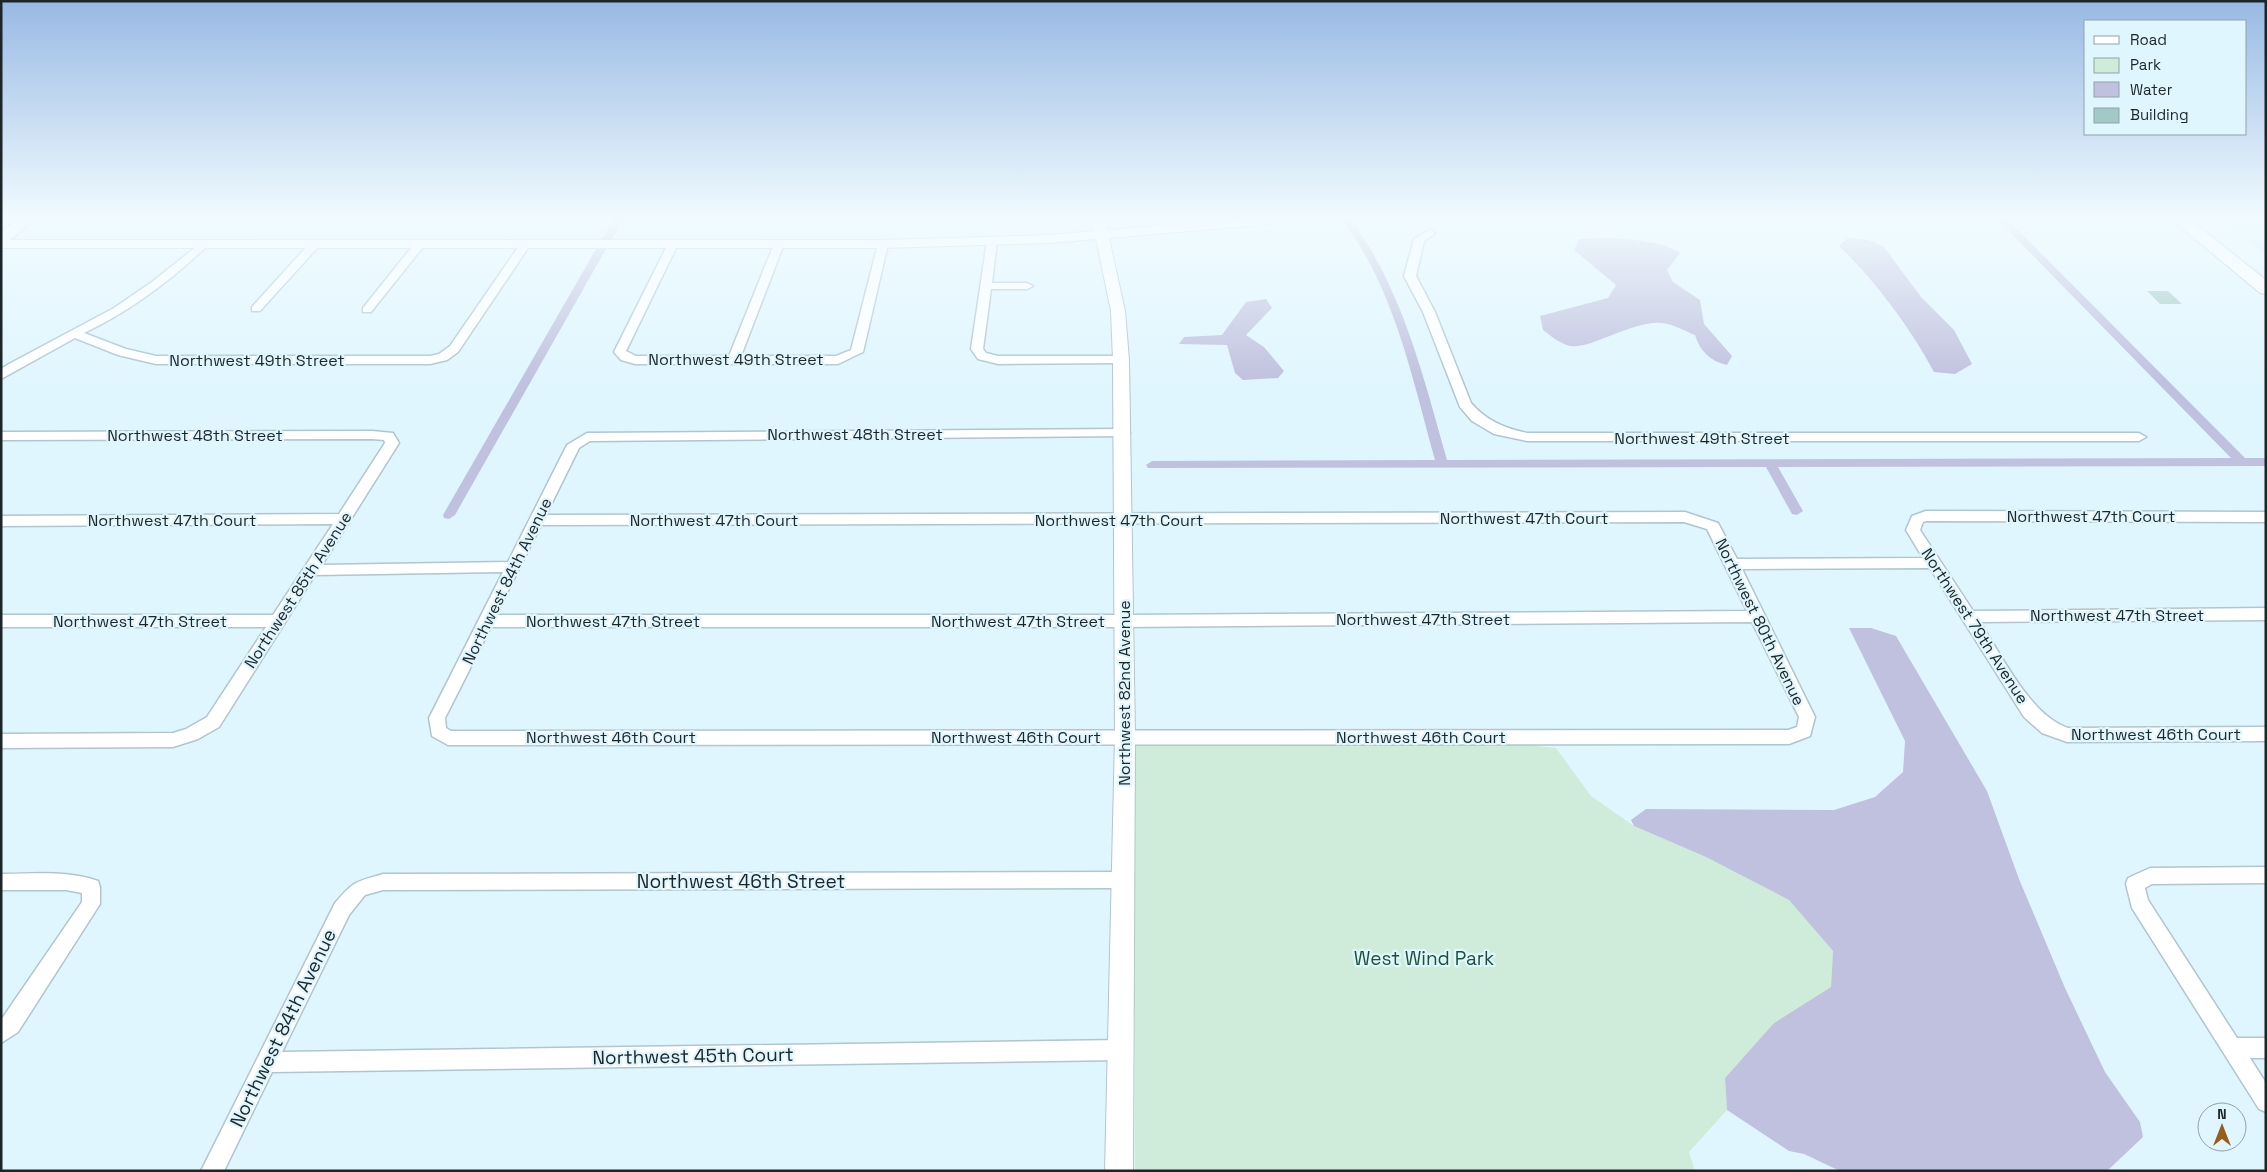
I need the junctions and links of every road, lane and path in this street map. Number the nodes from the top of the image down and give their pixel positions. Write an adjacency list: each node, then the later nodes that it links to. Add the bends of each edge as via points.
1 (172, 273): 17 (street, via 143,295)
2 (289, 273): 15 (street)
3 (396, 273): 16 (street)
4 (506, 273): 17 (street, Northwest 49th Street, via 454,349 443,357 430,360 156,360 122,352)
5 (659, 273): 18 (street, Northwest 49th Street, via 620,352 635,360)
6 (768, 273): 18 (street)
7 (876, 273): 18 (street, Northwest 49th Street, via 857,352 838,360)
8 (988, 273): 12 (street)
9 (1110, 273): 19 (street, Northwest 82nd Avenue, via 1118,311)
10 (1411, 273): 26 (street, Northwest 49th Street, via 1465,404 1477,418 1499,431 1546,437)
11 (2246, 273): 14 (main road)
12 (986, 286): 13 (street); 19 (street, via 977,349 982,356 998,360)
13 (1027, 286)
14 (2266, 289)
15 (256, 309)
16 (367, 310)
17 (75, 334): 20 (street)
18 (734, 359)
19 (1122, 360): 22 (street, Northwest 82nd Avenue)
20 (7, 366): 21 (street)
21 (1, 375)
22 (1123, 433): 25 (street, Northwest 48th Street); 31 (street, Northwest 82nd Avenue)
23 (1, 436): 24 (street, Northwest 48th Street)
24 (388, 436): 28 (street, Northwest 85th Avenue, via 392,443)
25 (587, 437): 30 (street, Northwest 84th Avenue, via 574,445)
26 (2139, 437)
27 (2266, 517): 29 (street, Northwest 47th Court, via 1926,516)
28 (343, 519): 32 (street, Northwest 47th Court); 37 (street, Northwest 85th Avenue)
29 (1917, 519): 34 (street, Northwest 79th Avenue, via 1912,530)
30 (537, 520): 31 (street, Northwest 47th Court); 36 (street, Northwest 84th Avenue)
31 (1124, 520): 33 (street, Northwest 47th Court, via 1685,517); 43 (street, Northwest 82nd Avenue)
32 (1, 521)
33 (1700, 521): 35 (street, Northwest 80th Avenue, via 1713,526)
34 (1933, 563): 35 (street); 40 (street, Northwest 79th Avenue)
35 (1733, 564): 39 (street, Northwest 80th Avenue)
36 (513, 567): 37 (street); 42 (street, Northwest 84th Avenue)
37 (312, 570): 41 (street, Northwest 85th Avenue)
38 (2266, 614): 40 (street, Northwest 47th Street)
39 (1758, 616): 43 (street, Northwest 47th Street); 46 (street, Northwest 80th Avenue, via 1807,717)
40 (1967, 616): 45 (street, Northwest 79th Avenue, via 2030,712)
41 (278, 621): 44 (street, Northwest 47th Street); 50 (street, Northwest 85th Avenue, via 213,722 192,734 173,740)
42 (488, 621): 43 (street, Northwest 47th Street); 47 (street, Northwest 84th Avenue, via 438,718)
43 (1124, 621): 49 (street, Northwest 82nd Avenue)
44 (1, 622)
45 (2048, 728): 48 (street, Northwest 46th Court, via 2067,735)
46 (1804, 730): 49 (street, Northwest 46th Court, via 1789,737)
47 (438, 731): 49 (street, Northwest 46th Court, via 448,738)
48 (2266, 734)
49 (1125, 736): 52 (street, Northwest 82nd Avenue)
50 (1, 741)
51 (2266, 875): 56 (street, via 2150,876 2135,884 2138,902)
52 (1124, 880): 54 (street, Northwest 46th Street, via 383,882); 58 (street, Northwest 82nd Avenue)
53 (1, 882): 55 (street, via 66,882 91,888 91,904 11,1025)
54 (359, 889): 59 (street, Northwest 84th Avenue, via 342,909)
55 (1, 1033)
56 (2232, 1048): 57 (street); 60 (street)
57 (2266, 1048)
58 (1121, 1050): 59 (street, Northwest 45th Court); 62 (street, Northwest 82nd Avenue)
59 (266, 1062): 61 (street, Northwest 84th Avenue)
60 (2266, 1102)
61 (212, 1171)
62 (1118, 1171)

